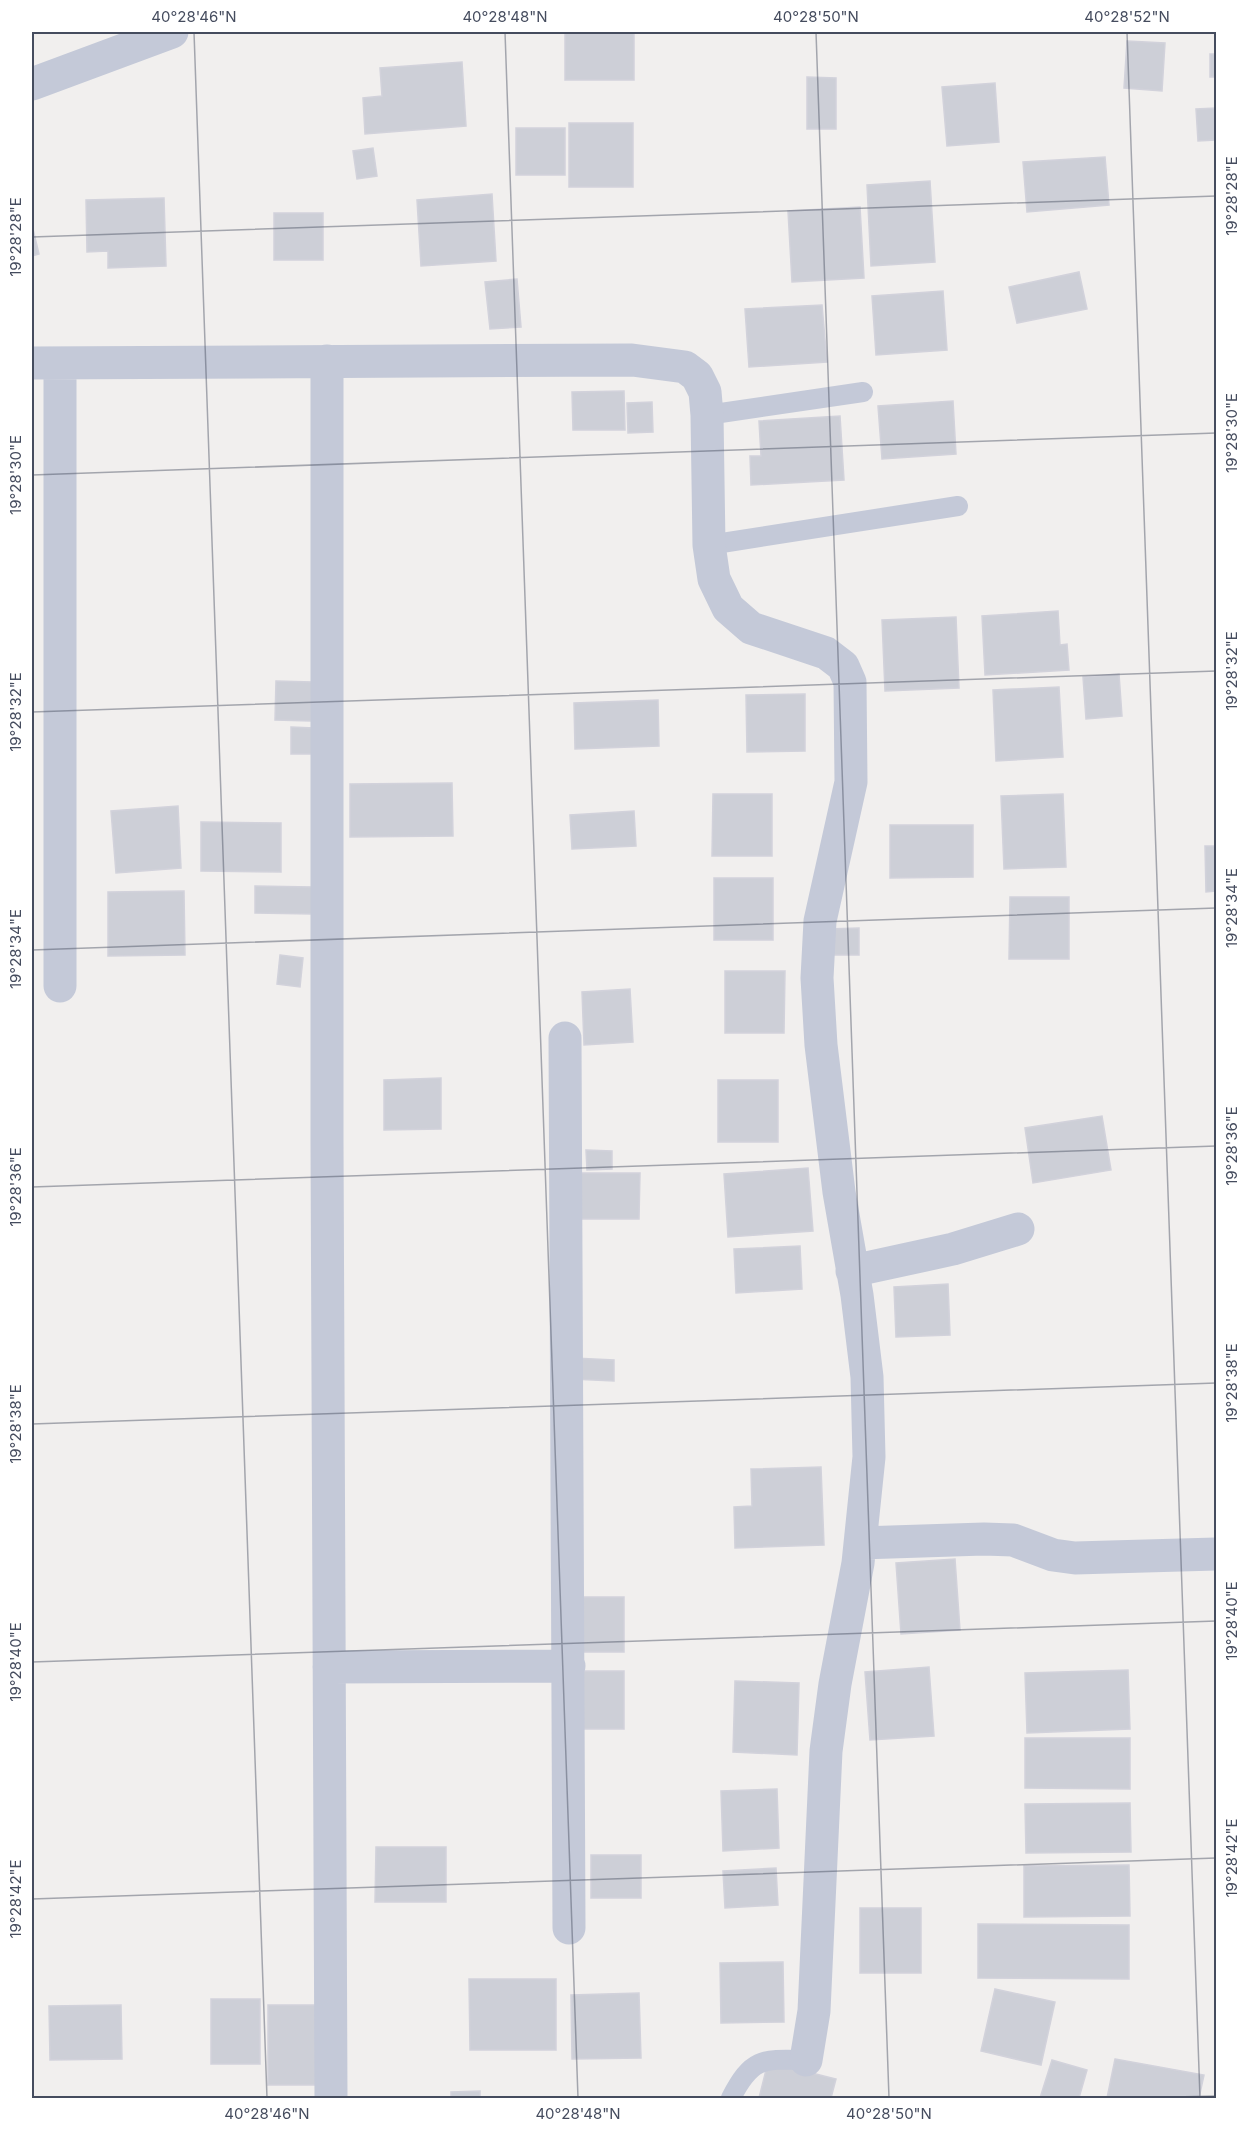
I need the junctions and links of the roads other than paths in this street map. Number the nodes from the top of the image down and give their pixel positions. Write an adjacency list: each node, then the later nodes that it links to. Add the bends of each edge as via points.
1 (172, 32): 2 (street)
2 (32, 84)
3 (327, 361): 4 (street); 6 (street, via 632,360 685,367 697,376 705,392); 16 (street)
4 (46, 363): 9 (street)
5 (863, 392): 6 (lane)
6 (708, 416): 8 (street)
7 (957, 506): 8 (lane)
8 (709, 545): 12 (street, via 714,579 728,608 751,628 825,653 843,666 850,682 851,782 820,921 817,978 821,1045)
9 (60, 986)
10 (565, 1038): 15 (street)
11 (1018, 1229): 12 (street, via 953,1249)
12 (852, 1271): 13 (street, via 867,1377 869,1457)
13 (860, 1543): 14 (street, via 1013,1540 1075,1558); 18 (street, via 826,1751 814,2011)
14 (1216, 1554)
15 (569, 1666): 16 (street); 17 (street)
16 (329, 1667): 19 (street)
17 (569, 1928)
18 (806, 2060): 20 (lane, via 769,2059 748,2070)
19 (331, 2098)
20 (731, 2098)

